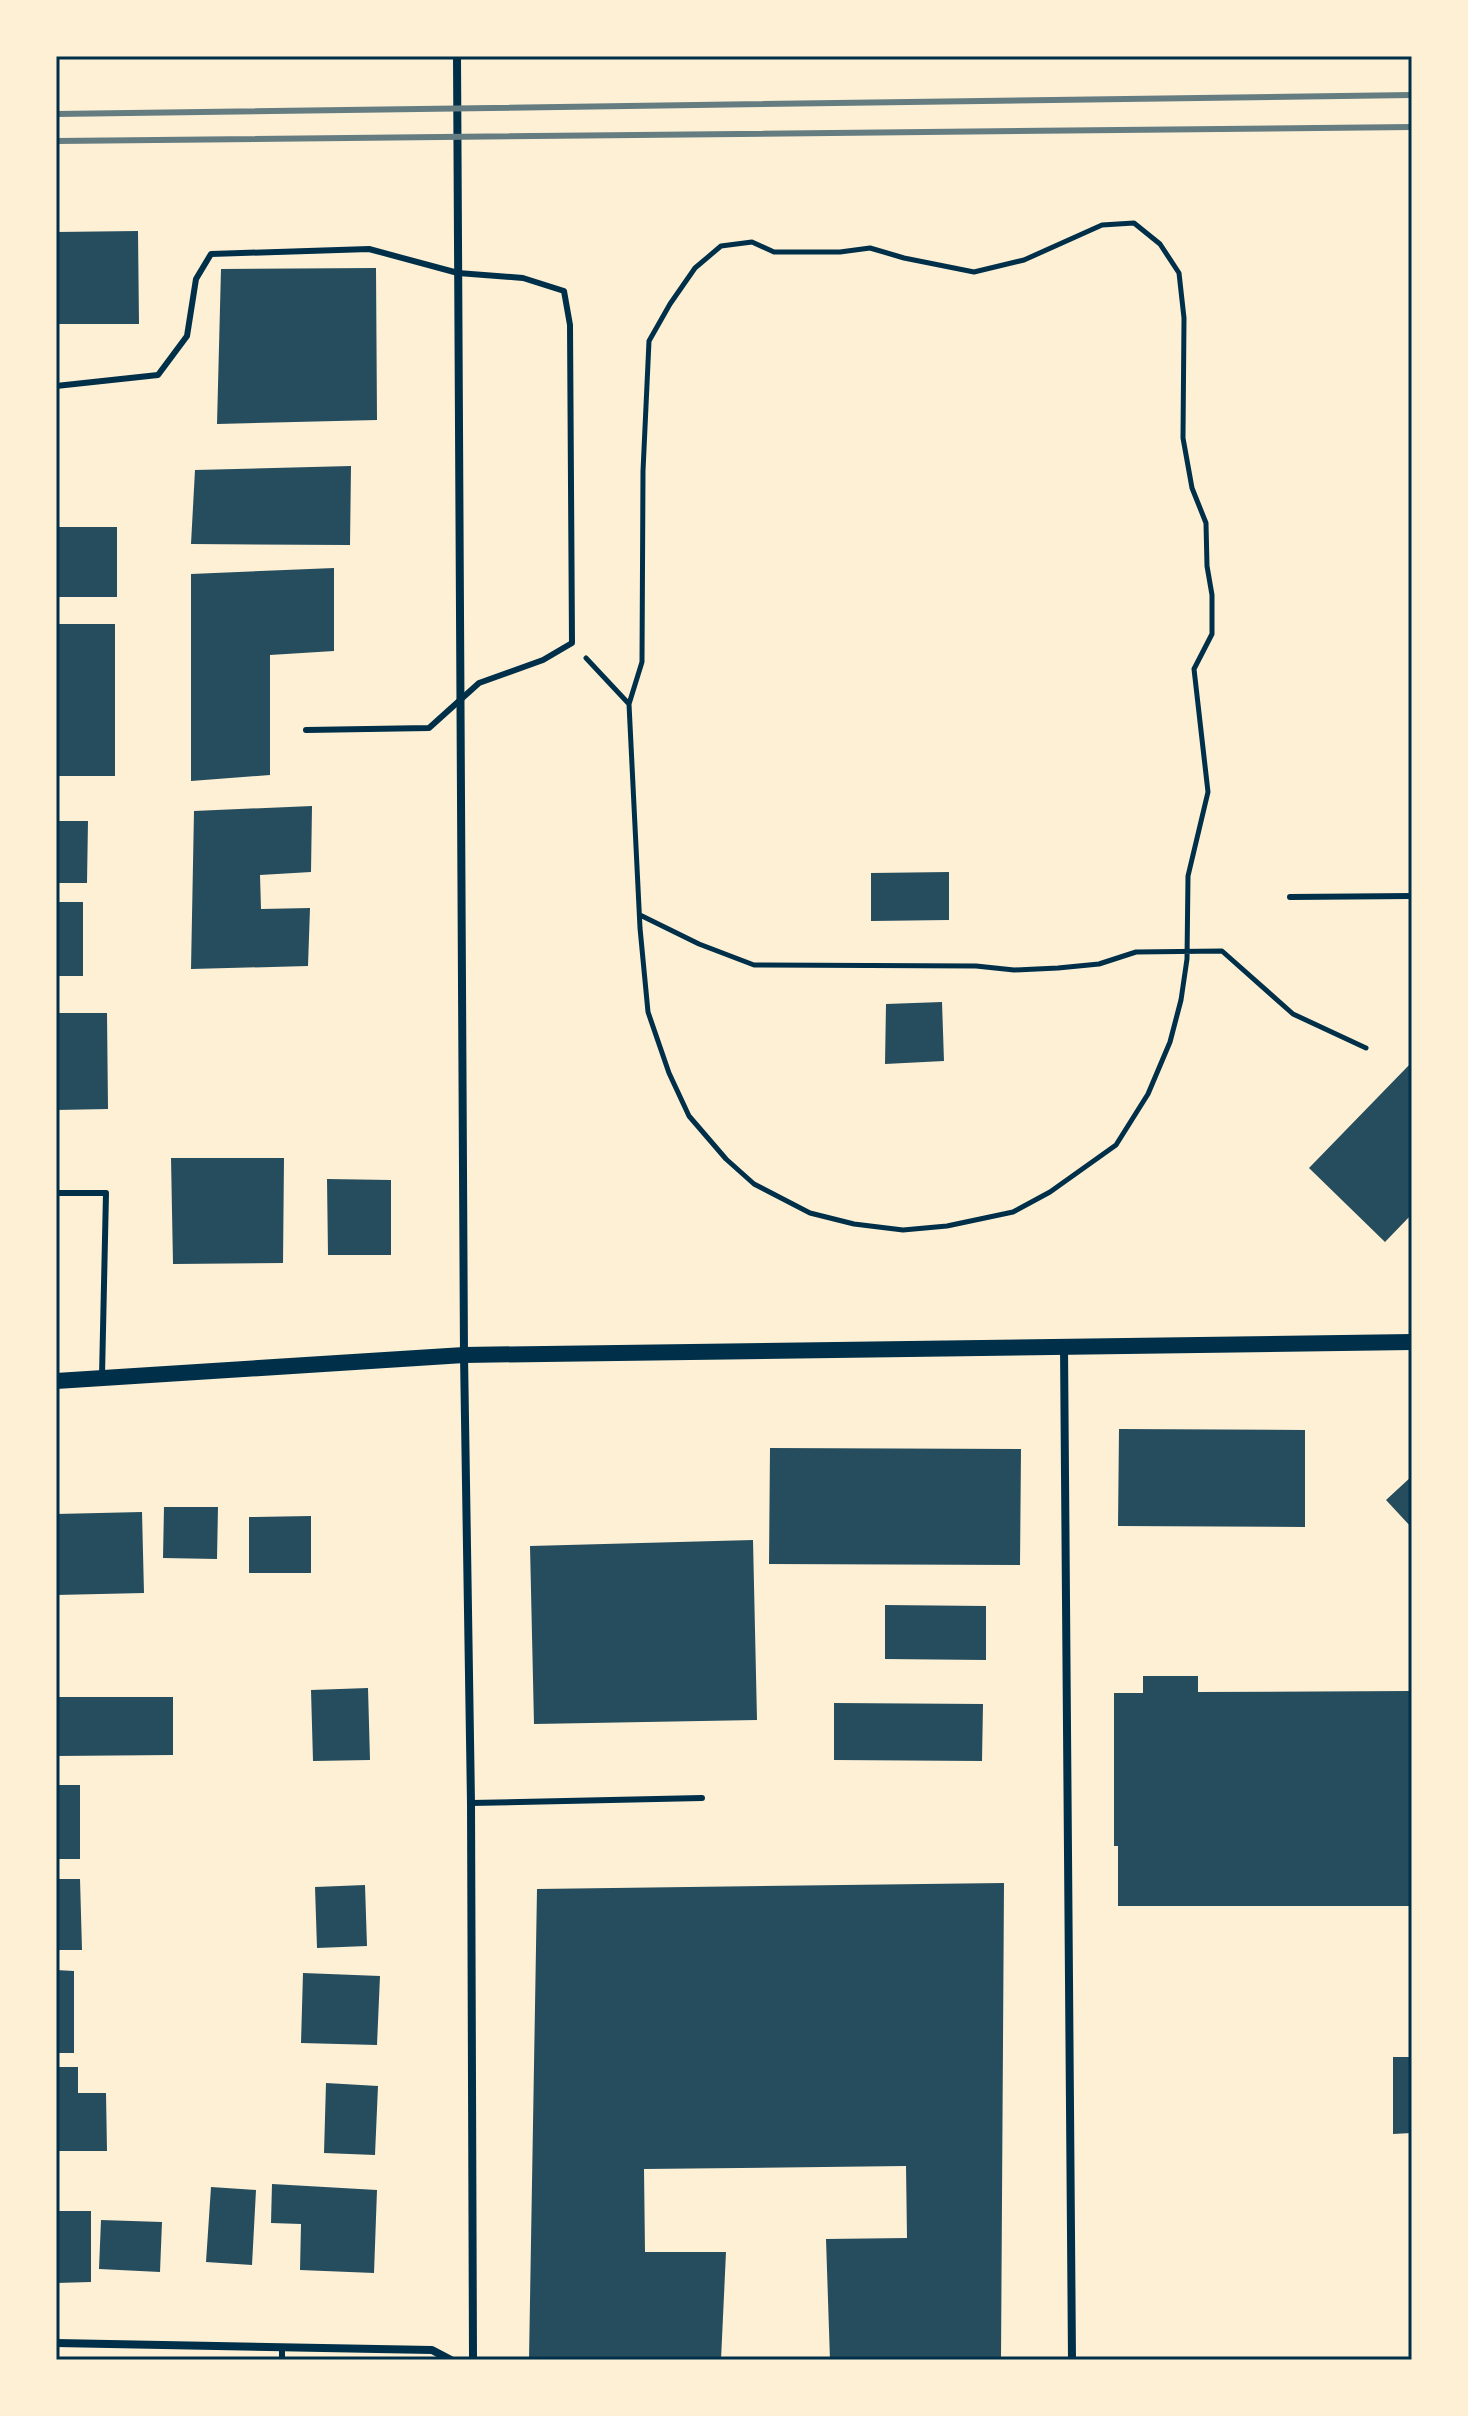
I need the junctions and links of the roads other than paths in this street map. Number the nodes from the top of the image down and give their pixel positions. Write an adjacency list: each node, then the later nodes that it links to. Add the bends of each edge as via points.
1 (457, 56): 2 (street)
2 (458, 273): 3 (lane, via 369,249 211,254 196,279 187,336 158,375); 4 (street); 4 (lane, via 523,278 564,291 570,325 572,643 543,660 479,683)
3 (56, 386)
4 (461, 697): 5 (lane, via 429,728); 11 (street)
5 (306, 730)
6 (1412, 896): 7 (lane)
7 (1290, 897)
8 (56, 1193): 12 (lane, via 106,1193)
9 (1412, 1342): 10 (main road)
10 (1064, 1346): 11 (main road); 21 (street)
11 (464, 1355): 12 (main road); 15 (street)
12 (102, 1378): 13 (main road)
13 (56, 1381)
14 (702, 1798): 15 (lane)
15 (471, 1803): 20 (street)
16 (56, 2343): 17 (street)
17 (282, 2347): 18 (lane); 19 (street, via 432,2350)
18 (282, 2360)
19 (451, 2360)
20 (473, 2360)
21 (1072, 2360)

